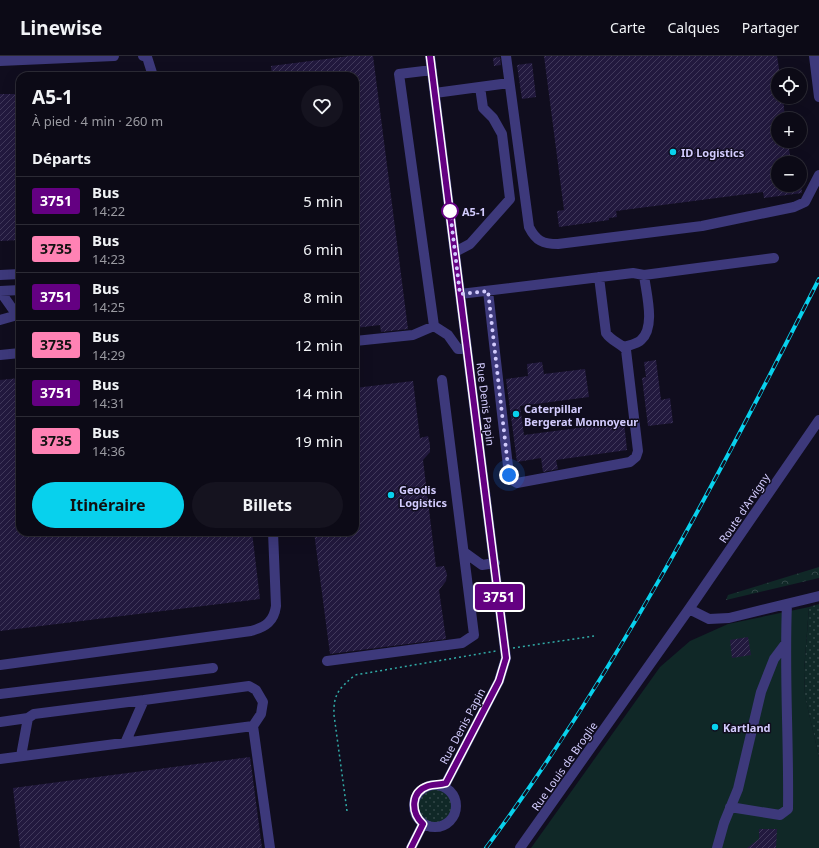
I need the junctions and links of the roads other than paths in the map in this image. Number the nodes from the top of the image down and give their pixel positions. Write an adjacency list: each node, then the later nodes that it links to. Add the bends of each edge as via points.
1 (114, 56): 6 (street)
2 (143, 56): 8 (street, via 147,57)
3 (430, 56): 7 (street, Rue Denis Papin)
4 (506, 56): 9 (street)
5 (814, 56): 12 (street)
6 (0, 61)
7 (432, 70): 11 (street, Rue Denis Papin); 27 (street, via 399,74)
8 (152, 72)
9 (509, 83): 10 (street); 13 (street, via 529,227 538,240 547,244 702,226 794,207 805,202)
10 (480, 87): 11 (street); 14 (street, via 483,108 493,118 502,134 510,199 470,244)
11 (435, 93): 14 (street, Rue Denis Papin)
12 (819, 97)
13 (819, 175)
14 (455, 252): 23 (street, Rue Denis Papin)
15 (774, 258): 18 (street)
16 (16, 274): 17 (street)
17 (0, 275)
18 (644, 275): 19 (street, via 633,272); 29 (street, via 650,316 646,334 641,341)
19 (598, 277): 22 (street); 29 (street, via 606,333 612,341)
20 (16, 290): 21 (street)
21 (0, 291): 24 (street)
22 (488, 291): 23 (street); 29 (street, via 509,475 517,483 630,462 636,457 638,451)
23 (460, 294): 30 (street, Rue Denis Papin)
24 (16, 310)
25 (16, 315): 26 (street)
26 (0, 320)
27 (434, 326): 28 (street, via 413,335); 30 (street, via 448,335 458,349)
28 (359, 341)
29 (624, 346)
30 (467, 348): 37 (street, Rue Denis Papin)
31 (16, 353): 32 (street)
32 (0, 355)
33 (442, 380): 36 (street)
34 (819, 420): 40 (street, Route d'Arvigny)
35 (273, 536): 43 (street, via 276,606 274,616 261,629)
36 (464, 552): 37 (street, via 482,565); 42 (street, via 474,635 462,643)
37 (495, 563): 54 (street, Rue Denis Papin, via 506,649 504,669 446,783)
38 (819, 596): 39 (street)
39 (787, 604): 40 (street, via 729,618 709,619); 41 (street)
40 (689, 609): 46 (street, Route d'Arvigny)
41 (786, 643): 55 (street, via 774,659 761,692 744,768); 55 (street, via 788,810 780,815)
42 (327, 661)
43 (0, 665)
44 (213, 668): 45 (street)
45 (0, 694)
46 (627, 698): 59 (street, Rue Louis de Broglie)
47 (144, 700): 48 (street, via 34,714); 50 (street, via 249,686 256,690 263,702 261,714); 51 (street)
48 (28, 718): 49 (street); 52 (street)
49 (0, 722)
50 (253, 726): 51 (street); 57 (street)
51 (126, 741): 52 (street)
52 (21, 756): 53 (street)
53 (0, 759)
54 (440, 785): 56 (street, via 427,786 417,795 415,814); 56 (street, via 455,798 453,817 443,826 429,827)
55 (730, 807): 60 (street)
56 (423, 824): 58 (street)
57 (270, 848)
58 (411, 848)
59 (520, 848)
60 (717, 848)

